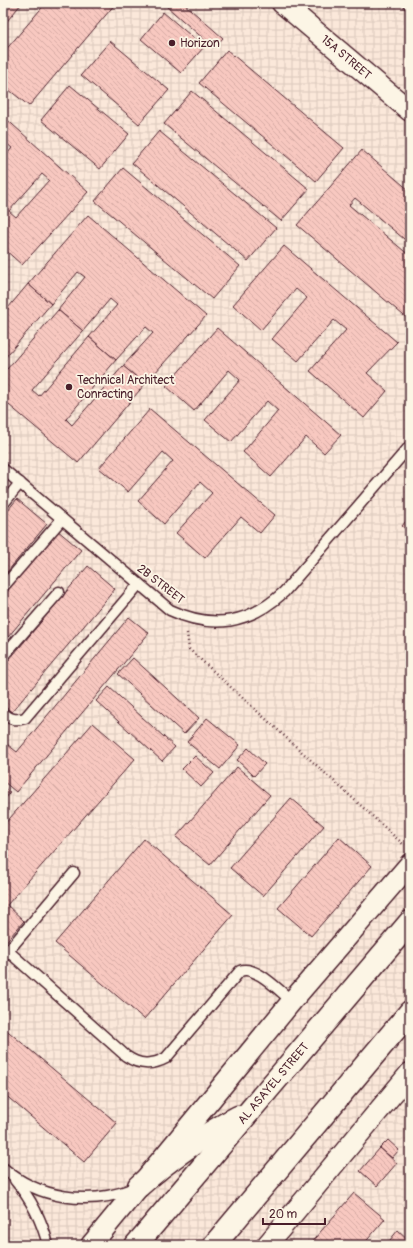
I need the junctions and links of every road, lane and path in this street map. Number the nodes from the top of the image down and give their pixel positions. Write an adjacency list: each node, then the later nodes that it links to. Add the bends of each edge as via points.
1 (282, 3): 4 (street, 15A STREET)
2 (408, 3): 3 (lane)
3 (410, 5)
4 (410, 111)
5 (410, 446): 13 (lane, 2B STREET, via 272,603 245,617 230,621 215,622)
6 (3, 468): 7 (lane, 2B STREET)
7 (20, 483): 8 (lane); 9 (lane, 2B STREET)
8 (3, 504)
9 (62, 518): 10 (lane, 2B STREET); 11 (lane)
10 (139, 584): 13 (lane, 2B STREET, via 170,610); 15 (lane, via 25,718 11,719)
11 (3, 587)
12 (59, 592): 14 (lane)
13 (184, 617): 16 (path, via 189,648)
14 (3, 656)
15 (3, 713)
16 (407, 855): 20 (street)
17 (74, 873): 19 (lane)
18 (410, 922): 23 (main road, AL ASAYEL STREET)
19 (6, 954): 20 (lane, via 126,1056 141,1064 150,1064 166,1058 240,971 245,969 255,972)
20 (292, 1001): 25 (street)
21 (410, 1012): 29 (main road)
22 (410, 1073): 30 (street)
23 (250, 1111): 25 (main road, via 198,1139); 28 (main road, AL ASAYEL STREET)
24 (6, 1171): 25 (lane, via 38,1190 72,1198 106,1197); 26 (lane, via 31,1202 40,1218)
25 (139, 1186): 27 (street)
26 (48, 1245)
27 (91, 1245)
28 (136, 1245)
29 (214, 1245)
30 (267, 1245)

